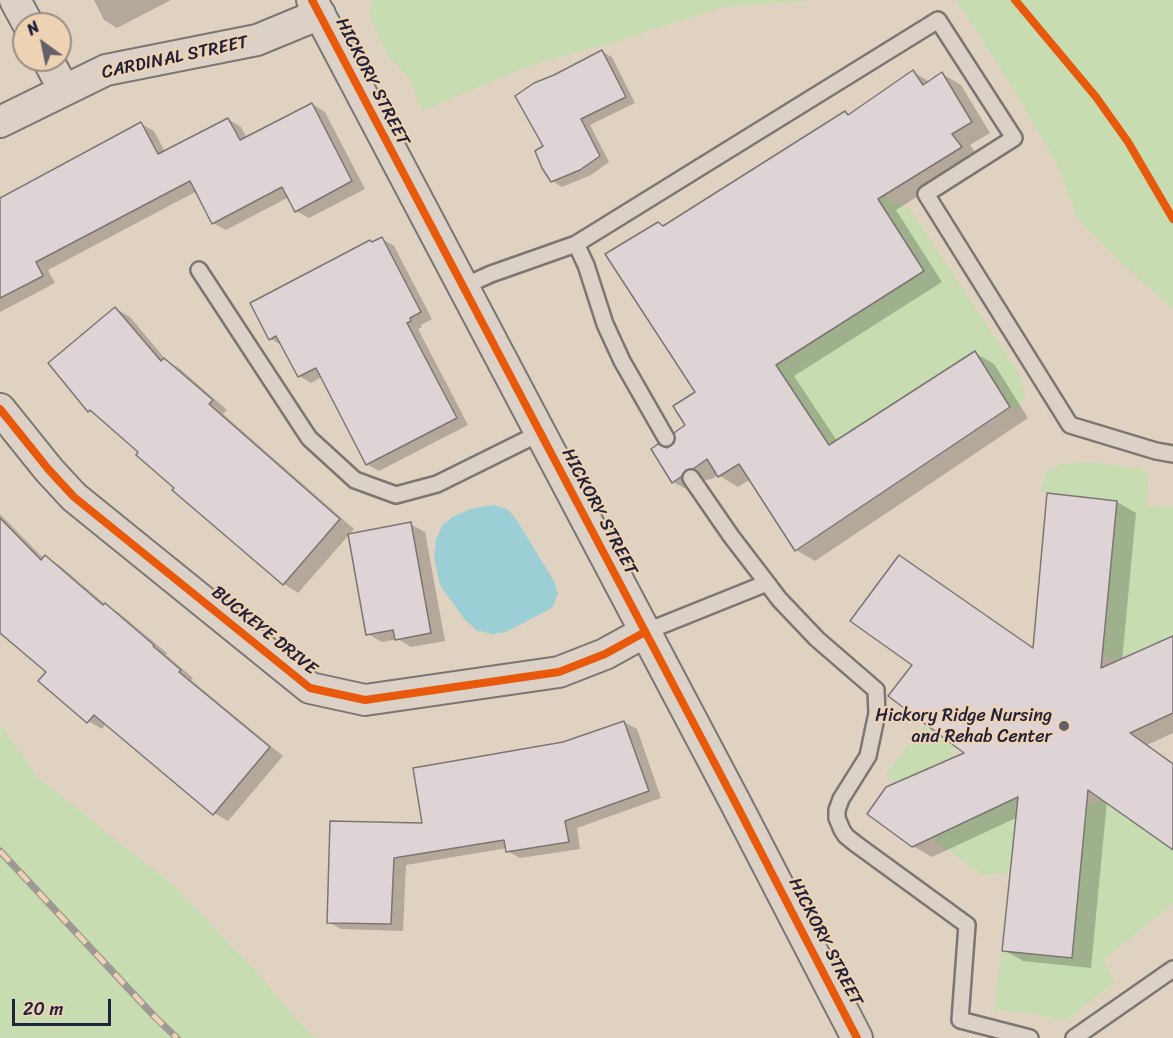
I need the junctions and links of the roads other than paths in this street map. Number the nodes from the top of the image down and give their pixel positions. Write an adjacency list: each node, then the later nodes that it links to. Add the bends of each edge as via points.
1 (316, 7): 3 (street, CARDINAL STREET, via 257,40 106,69); 7 (street, HICKORY STREET)
2 (54, 72): 3 (street)
3 (64, 90): 4 (street, CARDINAL STREET)
4 (0, 122)
5 (576, 244): 7 (lane); 10 (lane, via 622,361); 11 (lane, via 938,20 1014,138 926,194 1070,425)
6 (199, 270): 9 (lane, via 309,438 355,480 396,495 437,484)
7 (462, 287): 9 (street, HICKORY STREET)
8 (0, 409): 14 (street, BUCKEYE DRIVE, via 74,497 310,688 365,700 559,672 606,654)
9 (540, 433): 14 (street, HICKORY STREET)
10 (666, 438)
11 (1173, 454)
12 (691, 478): 13 (lane)
13 (767, 583): 14 (lane); 17 (lane, via 817,639 876,690 877,713 868,756 837,810 842,830 967,925 960,1020)
14 (645, 632): 16 (street, HICKORY STREET)
15 (1173, 969): 18 (lane)
16 (857, 1038)
17 (1030, 1038)
18 (1074, 1038)

